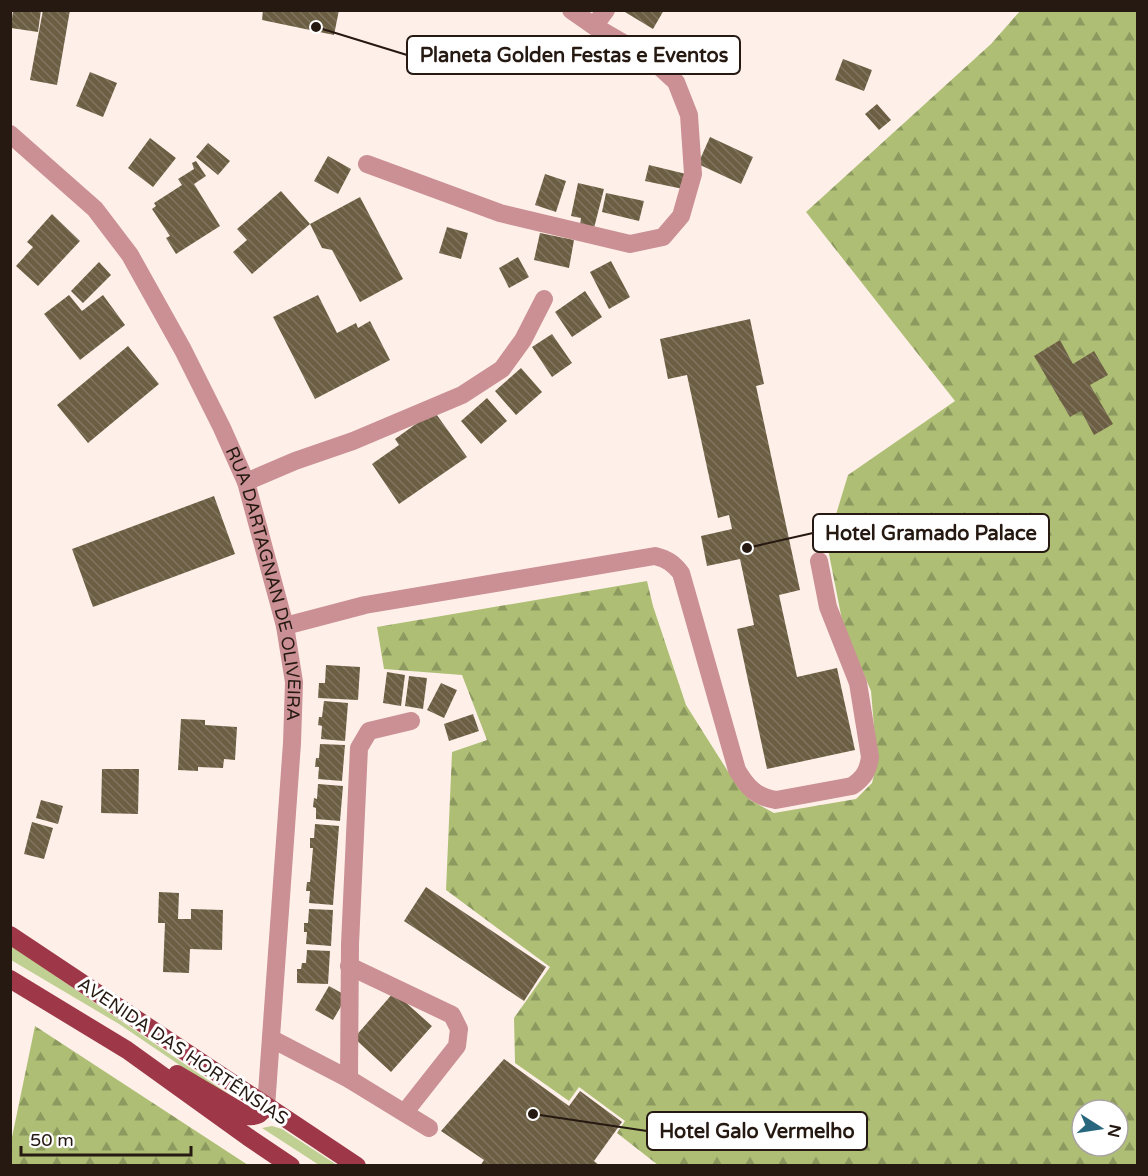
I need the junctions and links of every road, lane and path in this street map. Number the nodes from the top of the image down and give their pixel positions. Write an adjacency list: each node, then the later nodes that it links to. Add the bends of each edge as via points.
1 (571, 10): 3 (street)
2 (606, 10): 3 (street)
3 (594, 26): 5 (street, via 651,58 676,82 689,115 693,174 681,216 663,237 630,244 511,215)
4 (10, 134): 7 (street, RUA DARTAGNAN DE OLIVEIRA, via 95,209 130,255 183,350)
5 (367, 164)
6 (544, 299): 7 (street, via 524,340 502,369 462,395)
7 (246, 482): 9 (street, RUA DARTAGNAN DE OLIVEIRA)
8 (819, 561): 9 (street, via 828,607 858,683 870,757 861,780 852,786 776,800 754,793 737,770 681,573 665,558 655,556 365,605)
9 (285, 626): 14 (street, RUA DARTAGNAN DE OLIVEIRA, via 294,682)
10 (411, 721): 12 (street, via 369,731 359,748)
11 (10, 936): 17 (main road, AVENIDA DAS HORTÊNSIAS)
12 (350, 966): 16 (street); 18 (street, via 452,1015 459,1029 457,1046)
13 (10, 979): 15 (main road, AVENIDA DAS HORTÊNSIAS)
14 (272, 1039): 16 (street); 17 (street, RUA DARTAGNAN DE OLIVEIRA)
15 (127, 1050): 17 (main road, via 177,1073 248,1116 260,1114); 20 (main road, AVENIDA DAS HORTÊNSIAS)
16 (349, 1079): 18 (street)
17 (266, 1107): 21 (main road, AVENIDA DAS HORTÊNSIAS)
18 (405, 1112): 19 (street)
19 (429, 1128)
20 (291, 1166)
21 (357, 1166)

